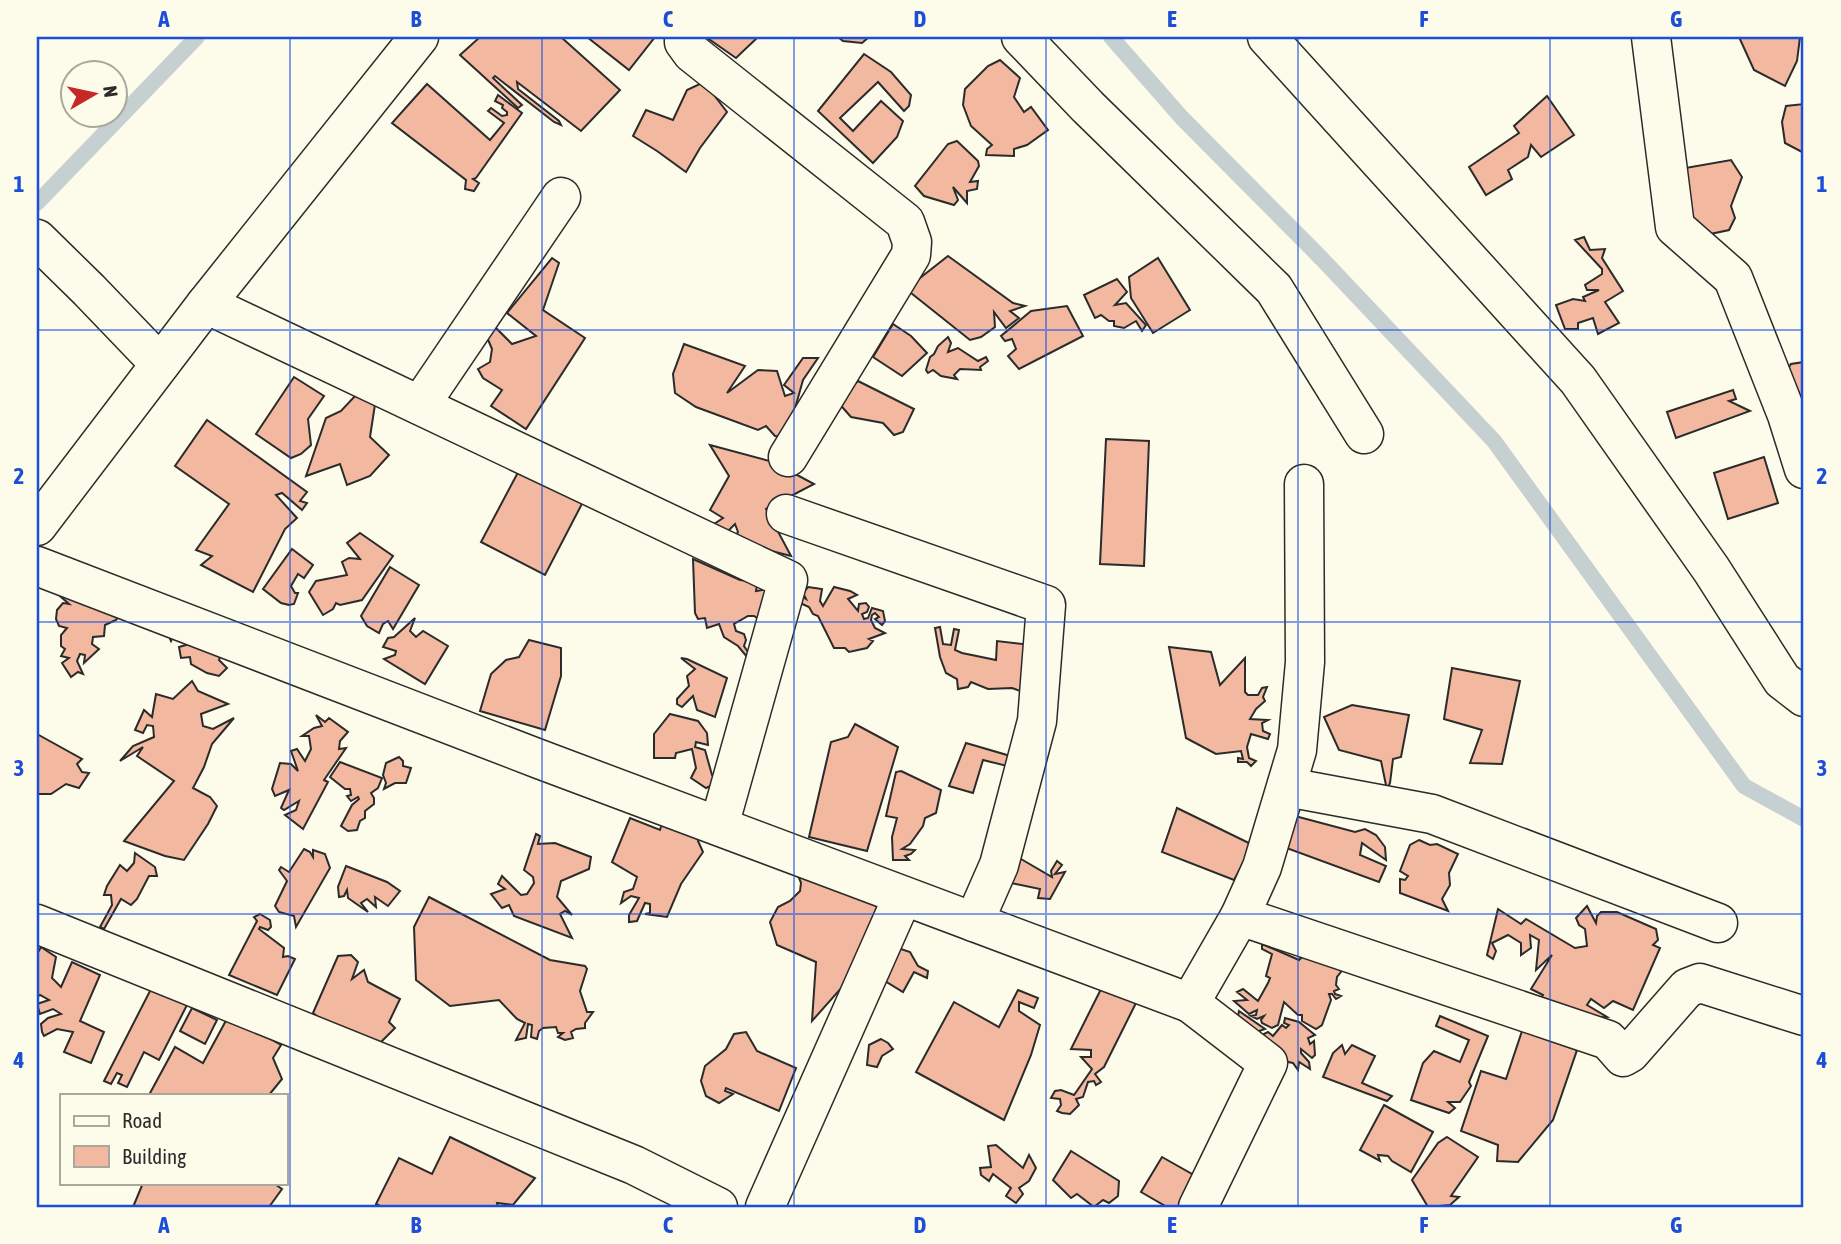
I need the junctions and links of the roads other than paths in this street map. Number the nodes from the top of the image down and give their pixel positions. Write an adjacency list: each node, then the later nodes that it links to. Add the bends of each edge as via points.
1 (419, 37): 8 (street)
2 (684, 37): 12 (street, via 692,53 905,222 910,233 911,254)
3 (1267, 37): 18 (street, via 1578,380)
4 (1651, 37): 13 (street, via 1675,227 1733,278)
5 (1026, 39): 11 (street, via 1088,107 1275,289)
6 (561, 197): 10 (street)
7 (37, 239): 9 (street)
8 (206, 304): 9 (street); 10 (street)
9 (160, 365): 16 (street)
10 (420, 405): 20 (street, via 789,580)
11 (1364, 434)
12 (788, 457)
13 (1804, 469)
14 (1304, 484): 19 (street, via 1305,662 1297,750)
15 (786, 514): 23 (street, via 1046,605 1037,721 999,865)
16 (37, 526)
17 (37, 566): 20 (street)
18 (1797, 683)
19 (1287, 787): 22 (street, via 1262,867); 25 (street, via 1432,814)
20 (719, 826): 21 (street)
21 (904, 895): 23 (street); 29 (street)
22 (1240, 916): 26 (street); 27 (street, via 1608,1040 1623,1057 1693,984)
23 (974, 922): 26 (street)
24 (37, 923): 28 (street, via 634,1165)
25 (1718, 923)
26 (1190, 1003): 30 (street, via 1268,1063)
27 (1804, 1016)
28 (718, 1207)
29 (765, 1207)
30 (1198, 1207)

